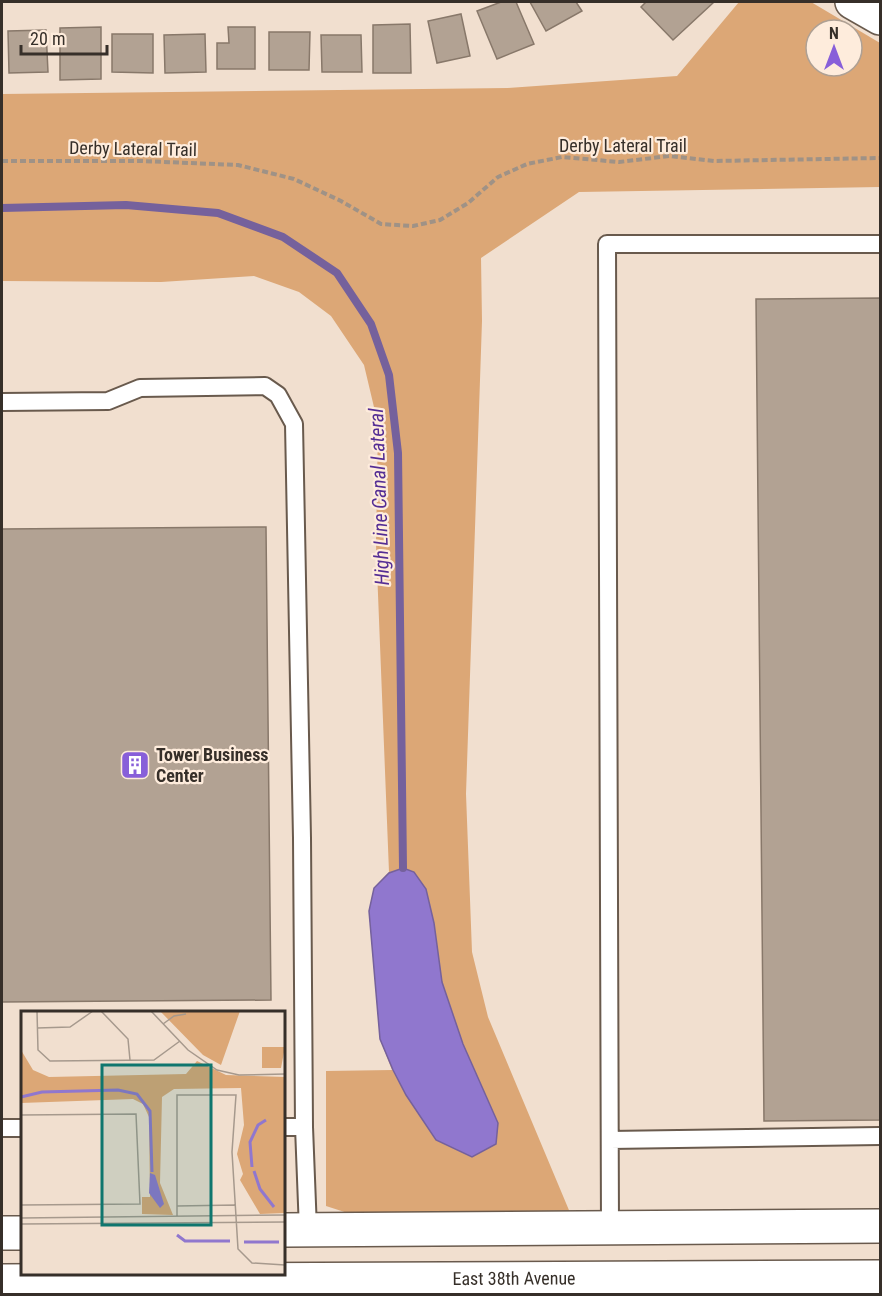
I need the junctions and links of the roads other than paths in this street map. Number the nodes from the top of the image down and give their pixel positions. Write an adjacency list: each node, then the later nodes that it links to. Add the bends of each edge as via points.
1 (852, 2): 2 (main road)
2 (880, 18)
3 (880, 244): 10 (lane, via 607,244)
4 (2, 402): 6 (lane, via 108,401 140,388 265,386 278,395 294,424)
5 (285, 1127): 6 (lane)
6 (304, 1127): 13 (lane)
7 (2, 1128): 8 (lane)
8 (21, 1128)
9 (880, 1136): 10 (lane)
10 (610, 1140): 12 (lane)
11 (880, 1226): 12 (main road)
12 (610, 1229): 13 (main road)
13 (296, 1230)
14 (2, 1233): 15 (main road)
15 (21, 1233)
16 (880, 1277): 17 (main road, East 38th Avenue)
17 (2, 1281)

